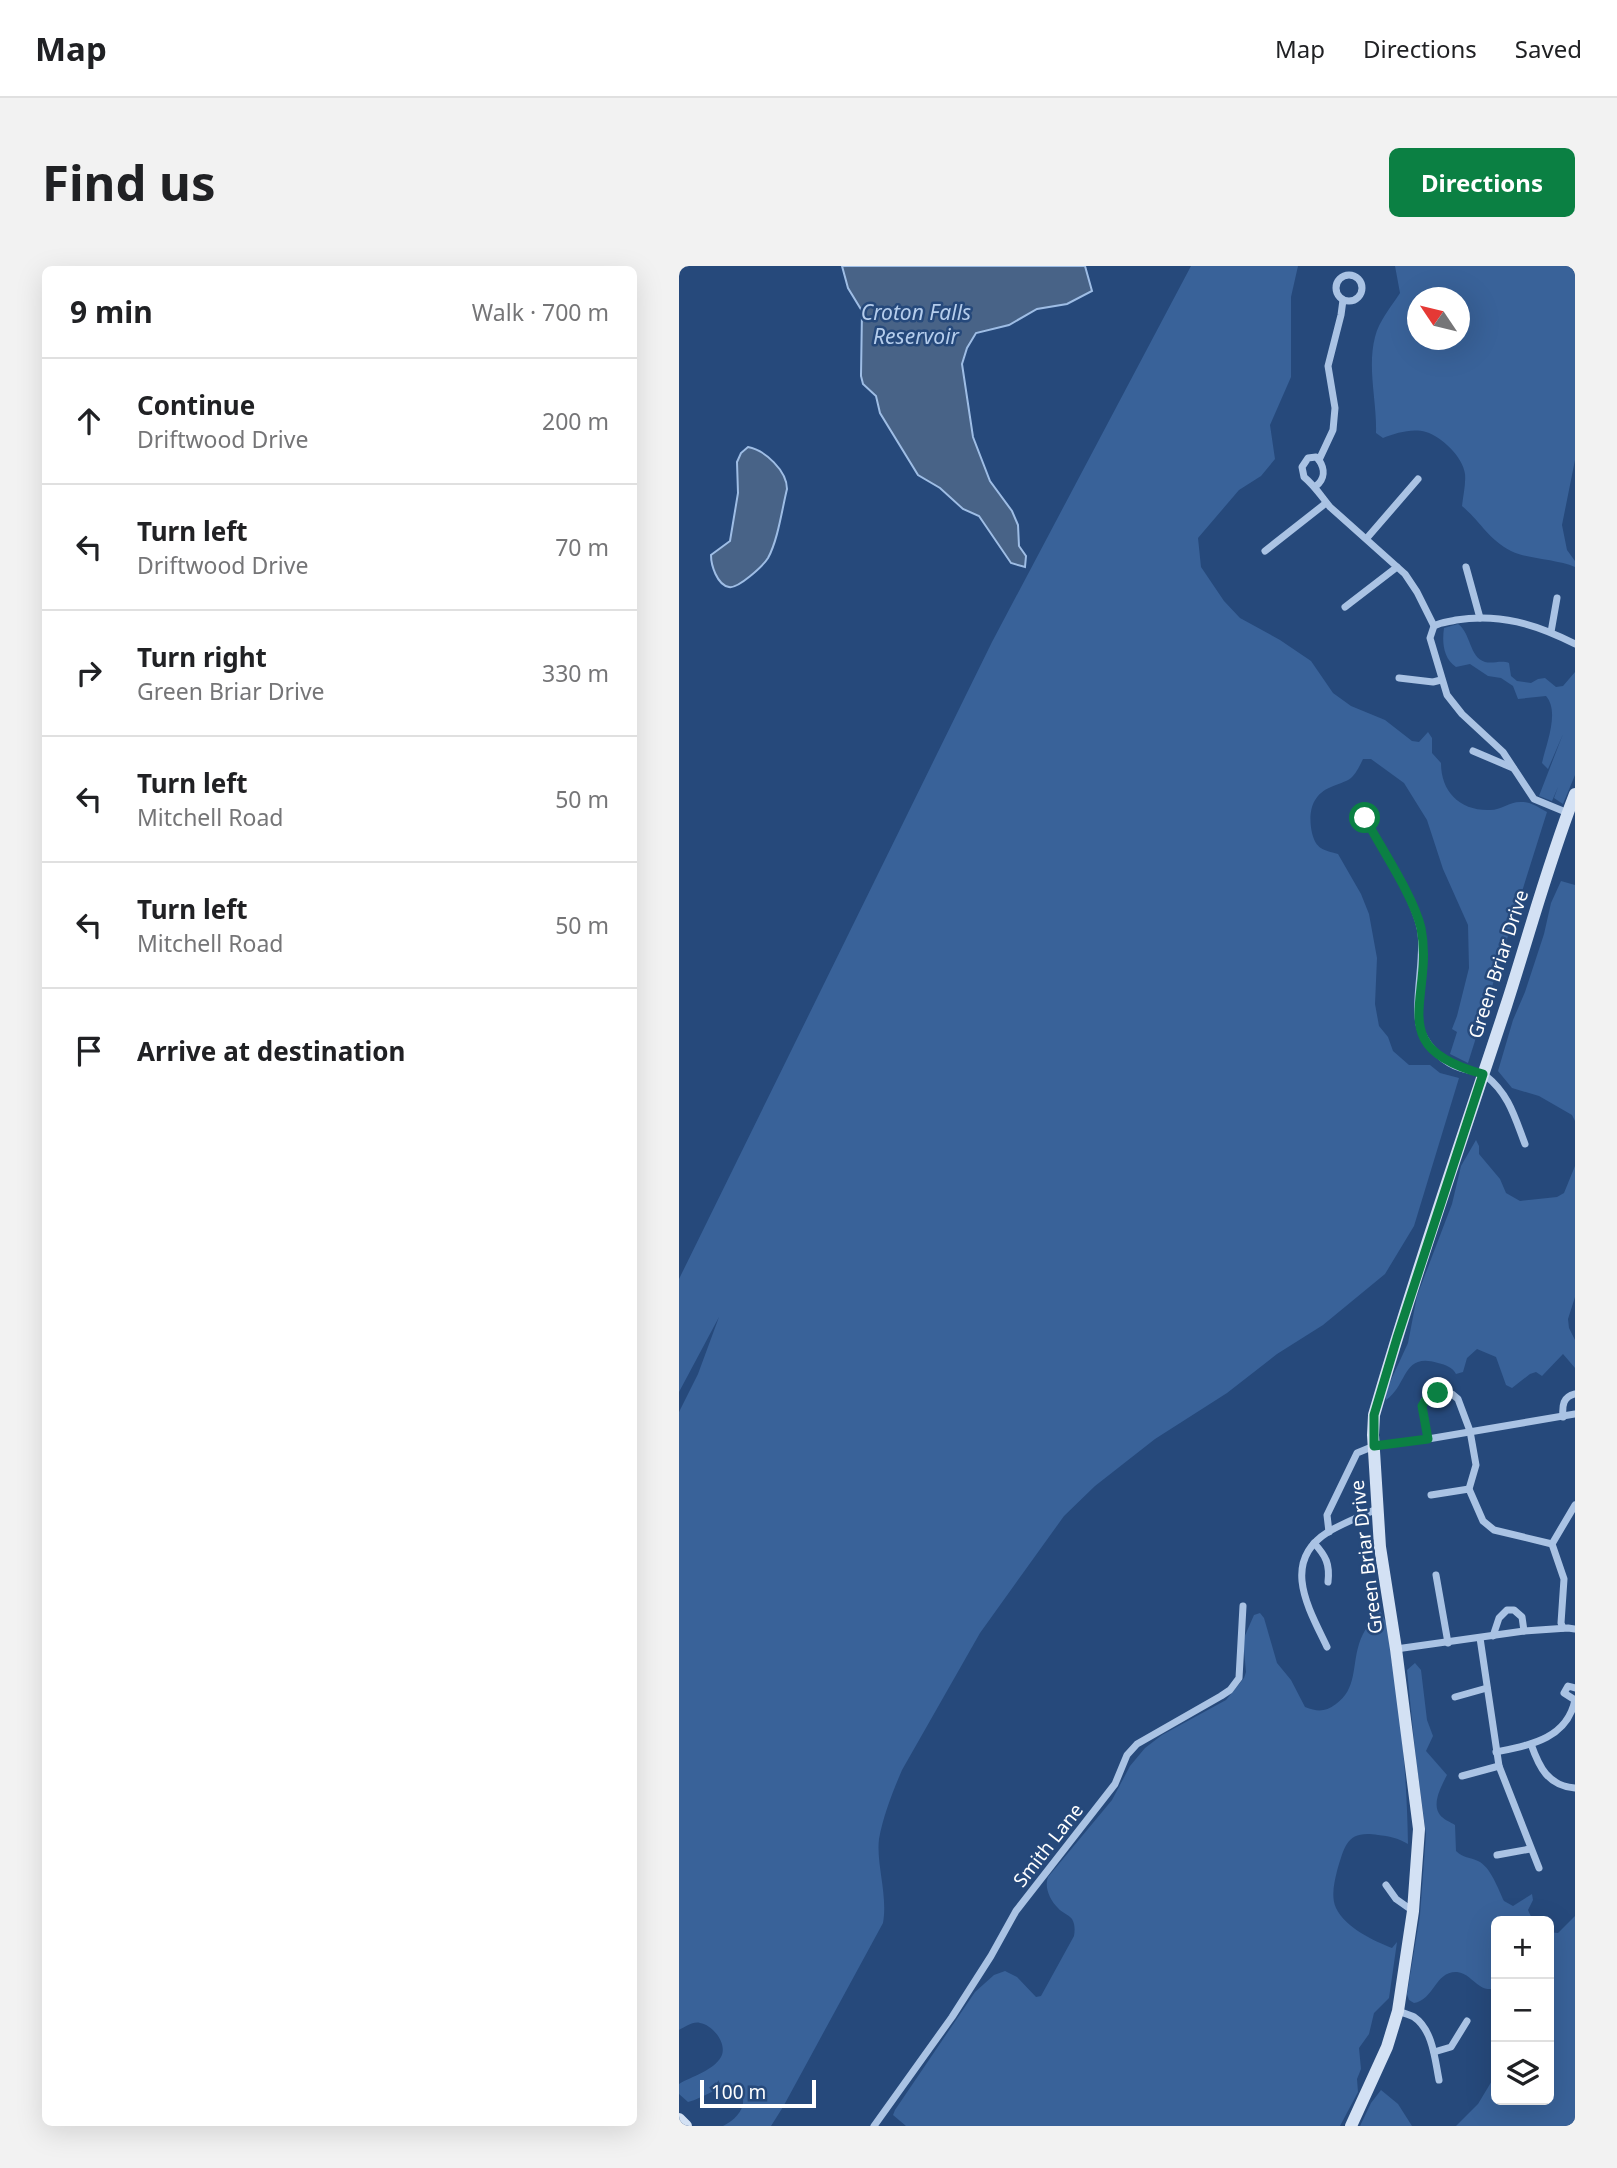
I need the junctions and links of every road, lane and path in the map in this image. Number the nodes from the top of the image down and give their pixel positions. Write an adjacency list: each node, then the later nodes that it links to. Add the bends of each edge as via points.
1 (1343, 300): 2 (street, via 1328,366 1335,408 1333,430)
2 (1319, 460): 4 (street, via 1324,471); 4 (street, via 1308,458 1302,467 1304,477)
3 (1418, 479): 6 (street)
4 (1316, 486): 5 (street)
5 (1327, 503): 6 (street); 7 (street)
6 (1367, 538): 8 (street)
7 (1265, 551)
8 (1397, 567): 11 (street); 13 (street, via 1417,592)
9 (1466, 567): 12 (street)
10 (1557, 598): 14 (street)
11 (1345, 607)
12 (1480, 618): 13 (street); 14 (street, via 1505,618)
13 (1434, 626): 17 (street, via 1430,638)
14 (1551, 632): 15 (street)
15 (1575, 644)
16 (1399, 678): 17 (street)
17 (1441, 680): 19 (street, via 1462,714)
18 (1473, 751): 19 (street)
19 (1514, 768): 21 (street, via 1534,799)
20 (1575, 794): 21 (street, Green Briar Drive)
21 (1568, 813): 23 (street, Green Briar Drive)
22 (1365, 818): 23 (street, via 1421,929 1418,1022 1422,1034 1447,1062)
23 (1483, 1074): 24 (street, via 1510,1102); 30 (street, Green Briar Drive, via 1374,1415)
24 (1525, 1144)
25 (1575, 1394): 27 (street, via 1563,1403)
26 (1575, 1414): 27 (street)
27 (1563, 1416): 28 (street)
28 (1470, 1431): 29 (street); 29 (street, via 1458,1399 1445,1392 1432,1394 1422,1406); 31 (street, via 1476,1465)
29 (1428, 1439): 30 (street)
30 (1374, 1446): 34 (street, Green Briar Drive); 35 (street, via 1357,1453 1327,1515)
31 (1469, 1489): 32 (street); 37 (street, via 1483,1521 1494,1530)
32 (1431, 1495)
33 (1575, 1506): 37 (street)
34 (1377, 1509): 35 (street); 50 (street, Green Briar Drive)
35 (1329, 1532): 36 (street)
36 (1314, 1544): 41 (street, via 1330,1566); 49 (street, via 1304,1560 1301,1584)
37 (1552, 1544): 39 (street)
38 (1436, 1575): 48 (street)
39 (1564, 1579): 40 (street); 43 (street)
40 (1575, 1580)
41 (1328, 1582)
42 (1243, 1606): 71 (street, Smith Lane, via 1239,1678 1230,1690 1137,1744 1127,1755 1115,1784 1016,1911 952,2017)
43 (1563, 1628): 44 (street); 45 (street)
44 (1575, 1629)
45 (1524, 1631): 46 (street); 46 (street, via 1522,1617 1507,1610)
46 (1493, 1636): 47 (street)
47 (1480, 1639): 48 (street); 51 (street)
48 (1448, 1643): 50 (street)
49 (1327, 1647)
50 (1396, 1649): 64 (street, Green Briar Drive, via 1419,1829)
51 (1487, 1688): 53 (street); 56 (street)
52 (1575, 1688): 54 (street, via 1568,1686 1564,1693)
53 (1455, 1697)
54 (1575, 1700): 55 (street, via 1559,1731)
55 (1531, 1744): 56 (street); 59 (street, via 1547,1776)
56 (1496, 1752): 57 (street)
57 (1499, 1766): 58 (street); 60 (street)
58 (1462, 1776)
59 (1575, 1788)
60 (1530, 1849): 61 (street); 62 (street)
61 (1497, 1855)
62 (1539, 1868)
63 (1386, 1885): 64 (street)
64 (1413, 1911): 65 (street, Green Briar Drive)
65 (1398, 2011): 67 (street, via 1415,2018); 72 (street, Green Briar Drive)
66 (1468, 2021): 67 (street, via 1451,2047)
67 (1434, 2052): 68 (street)
68 (1439, 2080)
69 (679, 2119): 70 (street)
70 (686, 2126)
71 (874, 2126)
72 (1351, 2126)

